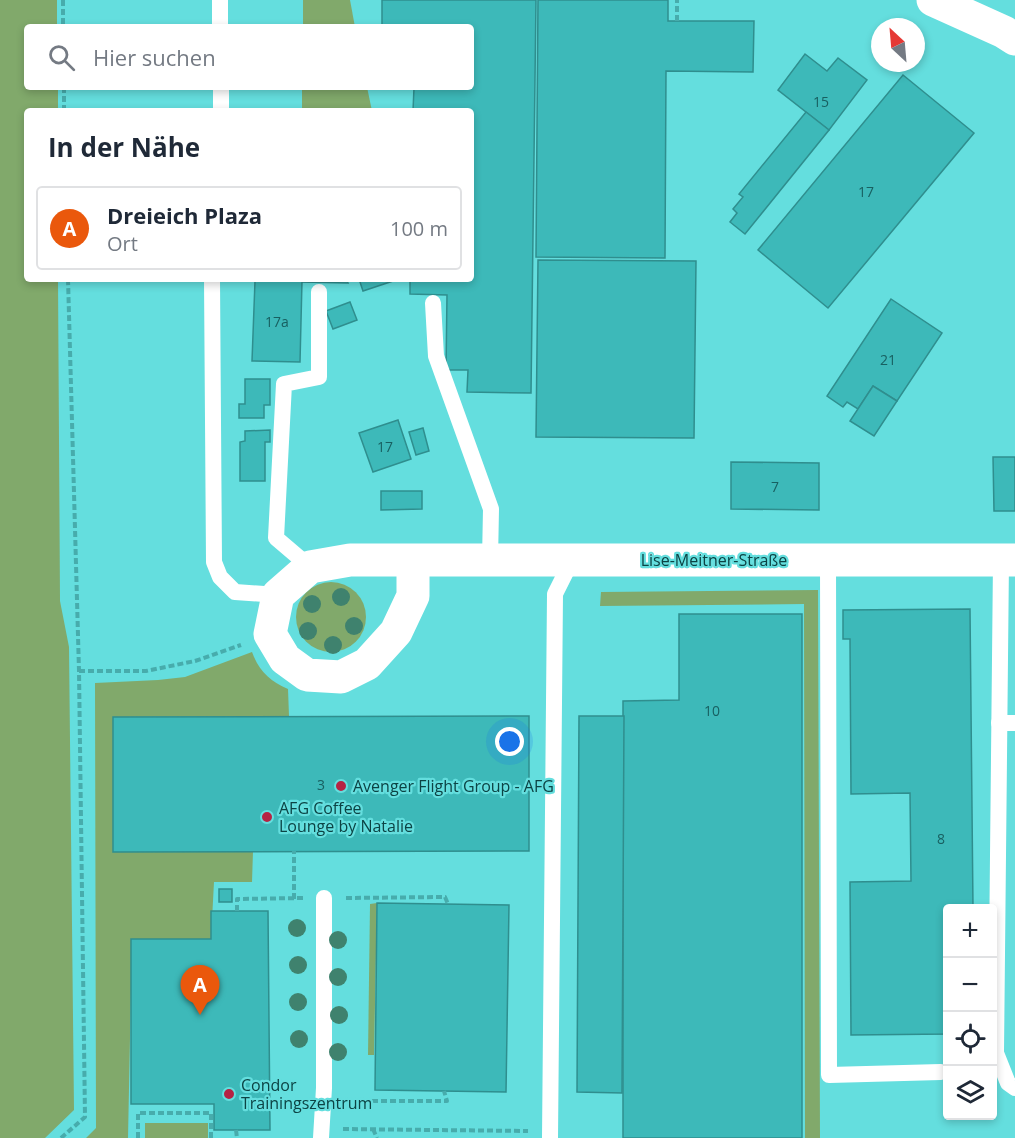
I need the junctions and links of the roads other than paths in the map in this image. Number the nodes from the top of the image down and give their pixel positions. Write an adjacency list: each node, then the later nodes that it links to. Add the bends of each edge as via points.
1 (220, 0): 3 (lane)
2 (933, 0): 4 (street)
3 (220, 24)
4 (1015, 39)
5 (221, 90): 6 (lane)
6 (221, 108)
7 (212, 282): 16 (lane, via 214,562 220,577 235,592)
8 (319, 292): 15 (lane, via 319,377 284,384 276,538)
9 (433, 303): 11 (lane, via 436,356 491,509)
10 (413, 560): 11 (street, Lise-Meitner-Straße); 15 (street, Lise-Meitner-Straße, via 350,560); 16 (street, via 413,596 396,632 367,664 341,677 307,675 285,659 270,634)
11 (490, 560): 12 (street, Lise-Meitner-Straße)
12 (572, 560): 13 (street, Lise-Meitner-Straße); 22 (lane, via 555,594)
13 (828, 560): 14 (street, Lise-Meitner-Straße); 19 (lane, via 829,1075)
14 (1008, 560): 17 (lane)
15 (310, 567): 16 (street)
16 (278, 595)
17 (1007, 723): 20 (lane, via 996,1053 1008,1083)
18 (324, 898): 21 (lane)
19 (941, 1072)
20 (1015, 1088)
21 (322, 1133)
22 (550, 1135)

